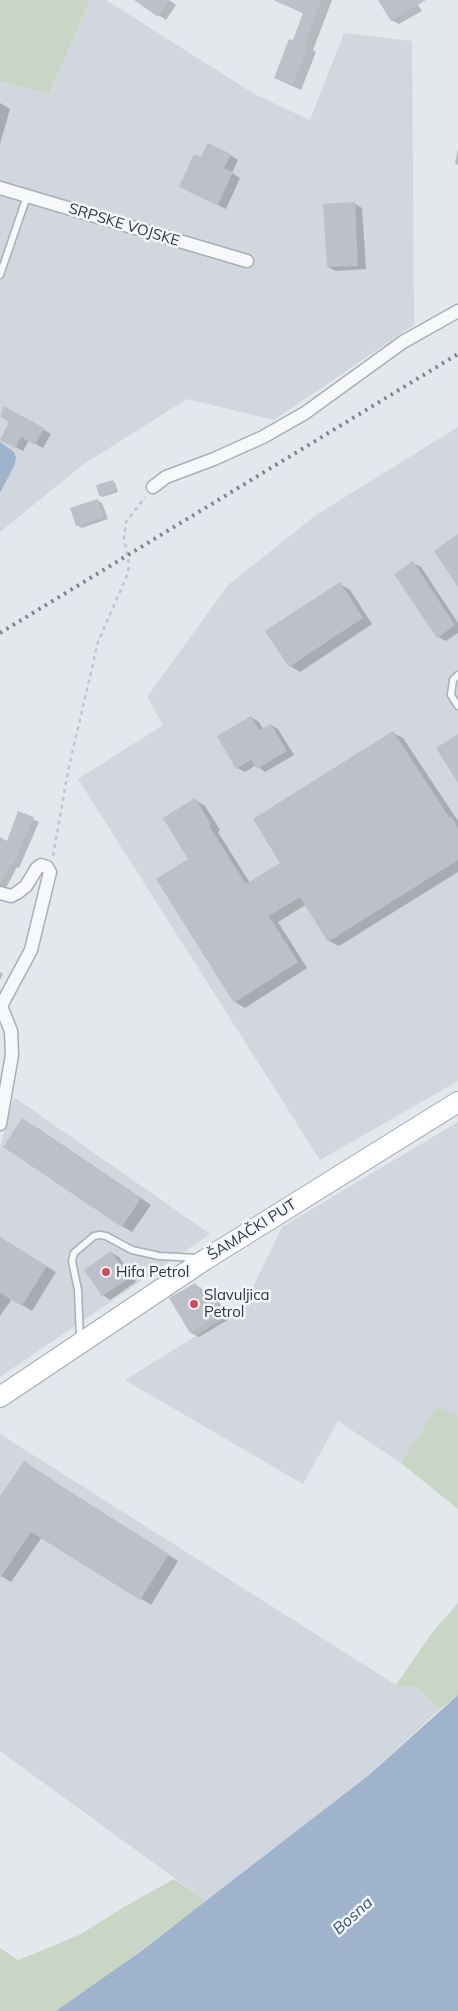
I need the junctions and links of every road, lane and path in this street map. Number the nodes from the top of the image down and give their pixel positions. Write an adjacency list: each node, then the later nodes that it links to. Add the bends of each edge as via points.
1 (0, 188): 2 (street, SRPSKE VOJSKE)
2 (27, 196): 3 (street, SRPSKE VOJSKE); 4 (lane)
3 (247, 262)
4 (0, 275)
5 (458, 311): 6 (street, via 404,342 297,418 264,437 166,476)
6 (153, 487): 9 (path, via 126,522 124,538 128,573 98,642 68,771)
7 (458, 675): 8 (lane, via 453,680 451,695)
8 (458, 706)
9 (50, 872): 10 (street, via 41,865 17,893 11,896); 11 (street, via 31,950)
10 (0, 893)
11 (0, 1006): 13 (street, via 12,1031 12,1054)
12 (458, 1102): 14 (main road, ŠAMAČKI PUT)
13 (0, 1124)
14 (206, 1259): 15 (main road, ŠAMAČKI PUT); 15 (lane, via 160,1256 132,1250 106,1236 94,1236 74,1253 72,1261 78,1290)
15 (80, 1343): 16 (main road, ŠAMAČKI PUT)
16 (0, 1397)

